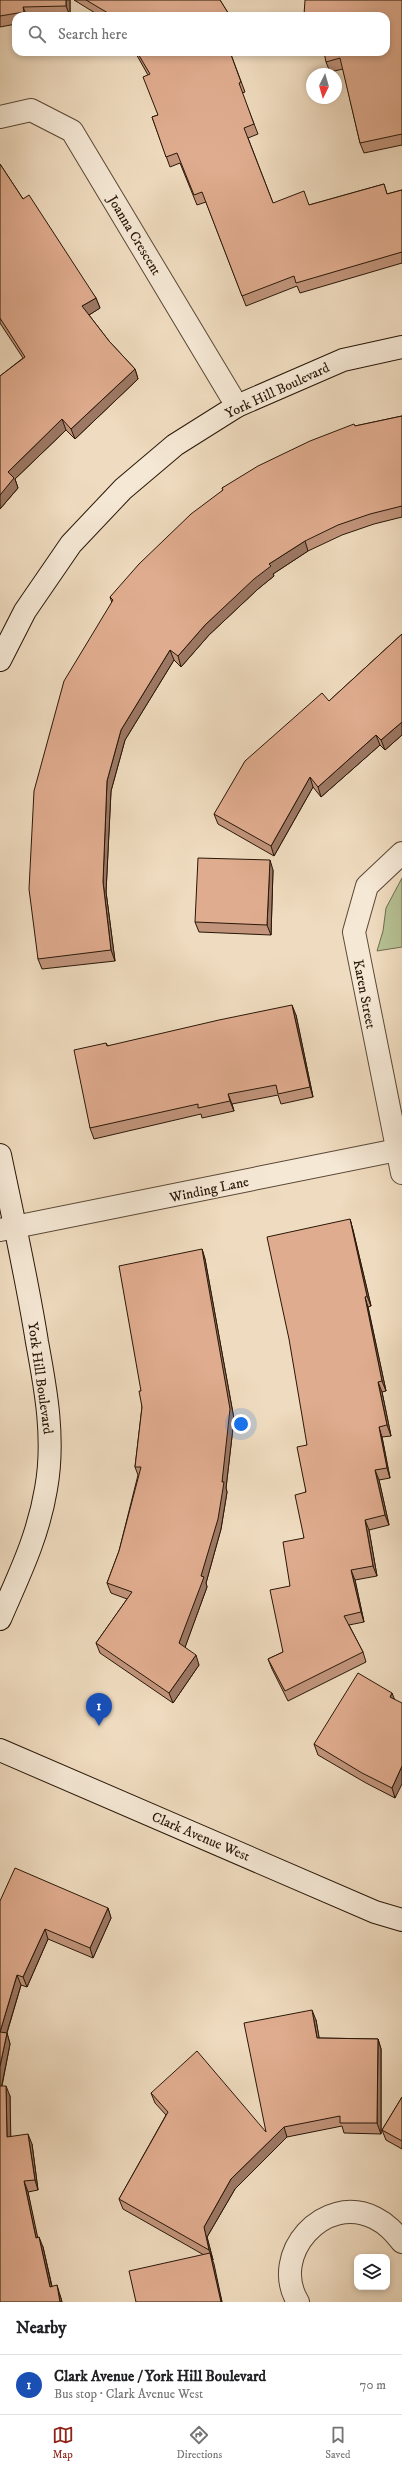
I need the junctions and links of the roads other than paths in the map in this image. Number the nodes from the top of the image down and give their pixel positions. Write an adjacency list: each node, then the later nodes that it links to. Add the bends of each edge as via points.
1 (0, 116): 3 (street, Joanna Crescent, via 31,110 72,132)
2 (402, 347): 3 (street, York Hill Boulevard, via 343,360)
3 (237, 406): 4 (street, York Hill Boulevard, via 175,445 124,489 71,544 25,611)
4 (0, 660)
5 (402, 853): 6 (street, Karen Street, via 367,886 354,932)
6 (400, 1150): 8 (street, Karen Street); 9 (street, Winding Lane)
7 (0, 1155): 9 (street, York Hill Boulevard)
8 (402, 1172)
9 (8, 1229): 10 (street, York Hill Boulevard, via 44,1377 50,1436 46,1488 36,1536)
10 (0, 1619)
11 (0, 1750): 12 (street, Clark Avenue West, via 374,1912)
12 (402, 1920)
13 (402, 2242): 14 (street, via 390,2228 374,2217 354,2212 334,2214 316,2222 302,2236 292,2254 289,2274 293,2294)
14 (298, 2302)

